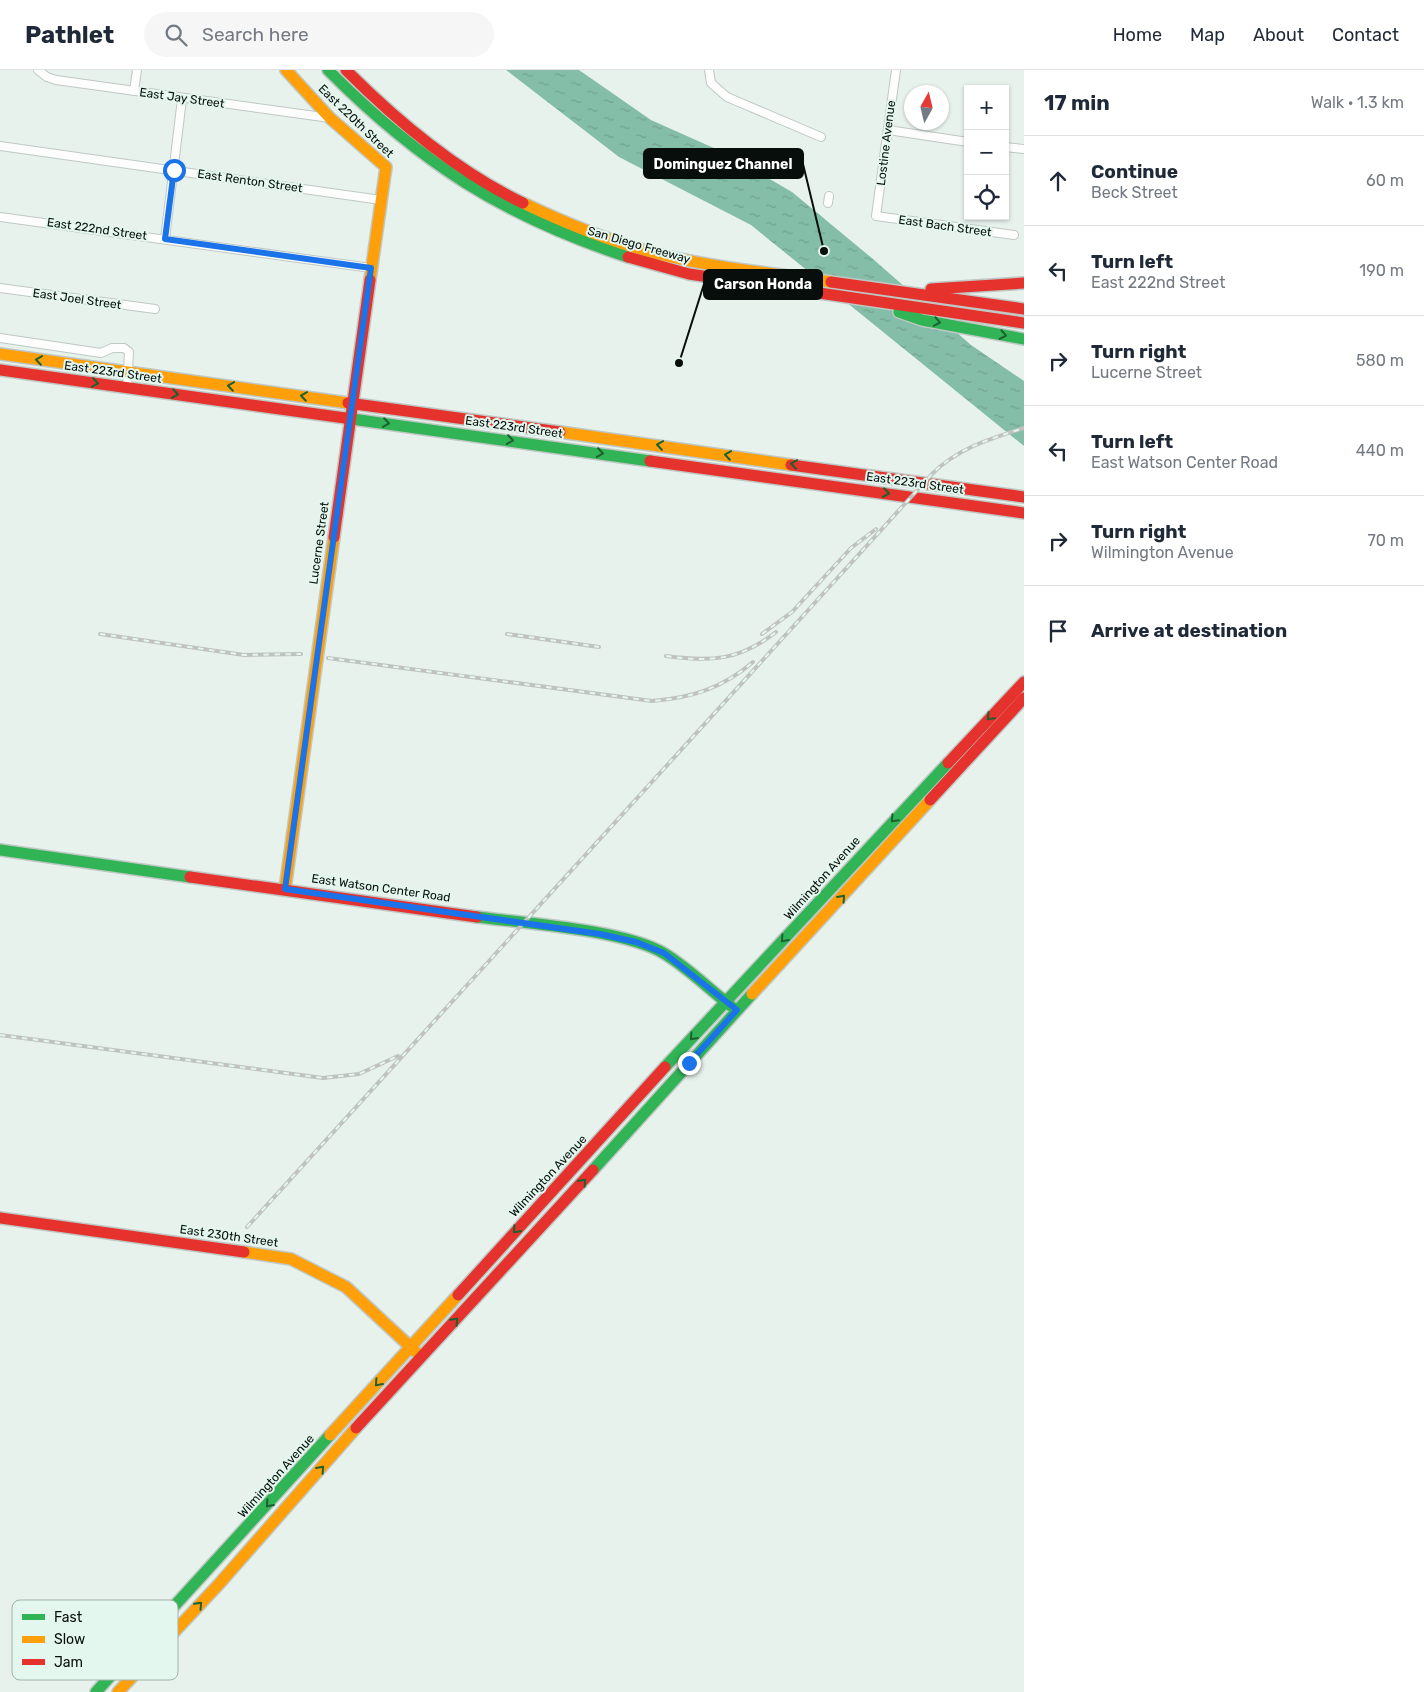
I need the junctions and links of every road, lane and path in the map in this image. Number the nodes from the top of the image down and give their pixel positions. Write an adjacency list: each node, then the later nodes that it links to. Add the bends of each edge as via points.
1 (38, 70): 10 (street, East Jay Street, via 56,80)
2 (136, 70): 10 (street)
3 (286, 70): 12 (main road, East 220th Street)
4 (328, 70): 30 (main road, San Diego Freeway, via 366,108 416,150 471,188 538,224 596,248 660,268)
5 (340, 70): 26 (main road, via 383,113 435,155 508,201 542,218 612,245 664,260 705,269)
6 (346, 70): 26 (main road, via 406,126 446,157 542,213 605,238 659,254)
7 (356, 70): 29 (main road, San Diego Freeway, via 434,138 483,171 535,200 595,226 637,241 697,255)
8 (709, 70): 14 (street, via 711,83 727,97)
9 (896, 70): 13 (street, Lostine Avenue)
10 (134, 91): 11 (street, East Jay Street)
11 (182, 99): 12 (street, East Jay Street); 19 (street)
12 (330, 118): 20 (main road, East 220th Street, via 386,167)
13 (888, 130): 15 (street); 21 (street, Lostine Avenue)
14 (821, 137)
15 (964, 141)
16 (0, 146): 19 (street, East Renton Street)
17 (1009, 148): 18 (street)
18 (1024, 150)
19 (174, 170): 20 (street, East Renton Street); 24 (street)
20 (381, 200): 25 (main road, Lucerne Street)
21 (876, 216): 23 (street, East Bach Street)
22 (0, 217): 24 (street, East 222nd Street)
23 (1014, 235)
24 (165, 239): 25 (street, East 222nd Street)
25 (371, 268): 43 (main road, Lucerne Street)
26 (803, 281): 31 (main road)
27 (1024, 283): 29 (main road)
28 (0, 288): 33 (street, East Joel Street)
29 (931, 289): 32 (main road, San Diego Freeway)
30 (857, 299): 36 (main road, San Diego Freeway); 38 (main road, one-way to 38, via 922,320)
31 (946, 301): 34 (main road); 35 (main road)
32 (1024, 302)
33 (155, 309)
34 (1024, 309)
35 (1024, 314)
36 (1024, 323)
37 (0, 338): 41 (street, via 101,353 112,348 124,348 129,352)
38 (1024, 339)
39 (0, 354): 41 (main road, East 223rd Street, one-way to 39)
40 (0, 370): 42 (main road, East 223rd Street, one-way to 42)
41 (128, 372): 42 (street); 43 (main road, East 223rd Street, one-way to 41)
42 (127, 388): 44 (main road, East 223rd Street, one-way to 44)
43 (353, 403): 44 (main road, Lucerne Street); 45 (main road, East 223rd Street, one-way to 43)
44 (350, 418): 46 (main road, East 223rd Street, one-way to 46); 52 (main road, Lucerne Street)
45 (1024, 496)
46 (1024, 513)
47 (1024, 682): 49 (main road, Wilmington Avenue, one-way to 49)
48 (1024, 698): 50 (main road)
49 (927, 784): 50 (main road); 53 (main road, Wilmington Avenue, one-way to 53)
50 (937, 792): 54 (main road, one-way to 50)
51 (0, 850): 52 (main road, East Watson Center Road)
52 (285, 889): 53 (main road, East Watson Center Road, via 525,922 633,941 664,953)
53 (725, 1001): 54 (main road, East Watson Center Road); 56 (main road, Wilmington Avenue, one-way to 56)
54 (737, 1010): 57 (main road, one-way to 54)
55 (0, 1218): 56 (main road, East 230th Street, via 291,1259 346,1287)
56 (410, 1347): 57 (main road, East 230th Street); 58 (main road, Wilmington Avenue, one-way to 58)
57 (422, 1357): 59 (main road, one-way to 57)
58 (178, 1602)
59 (178, 1628)
60 (107, 1680): 62 (main road, Wilmington Avenue, one-way to 62)
61 (129, 1680): 63 (main road, one-way to 61)
62 (96, 1692)
63 (118, 1692)

